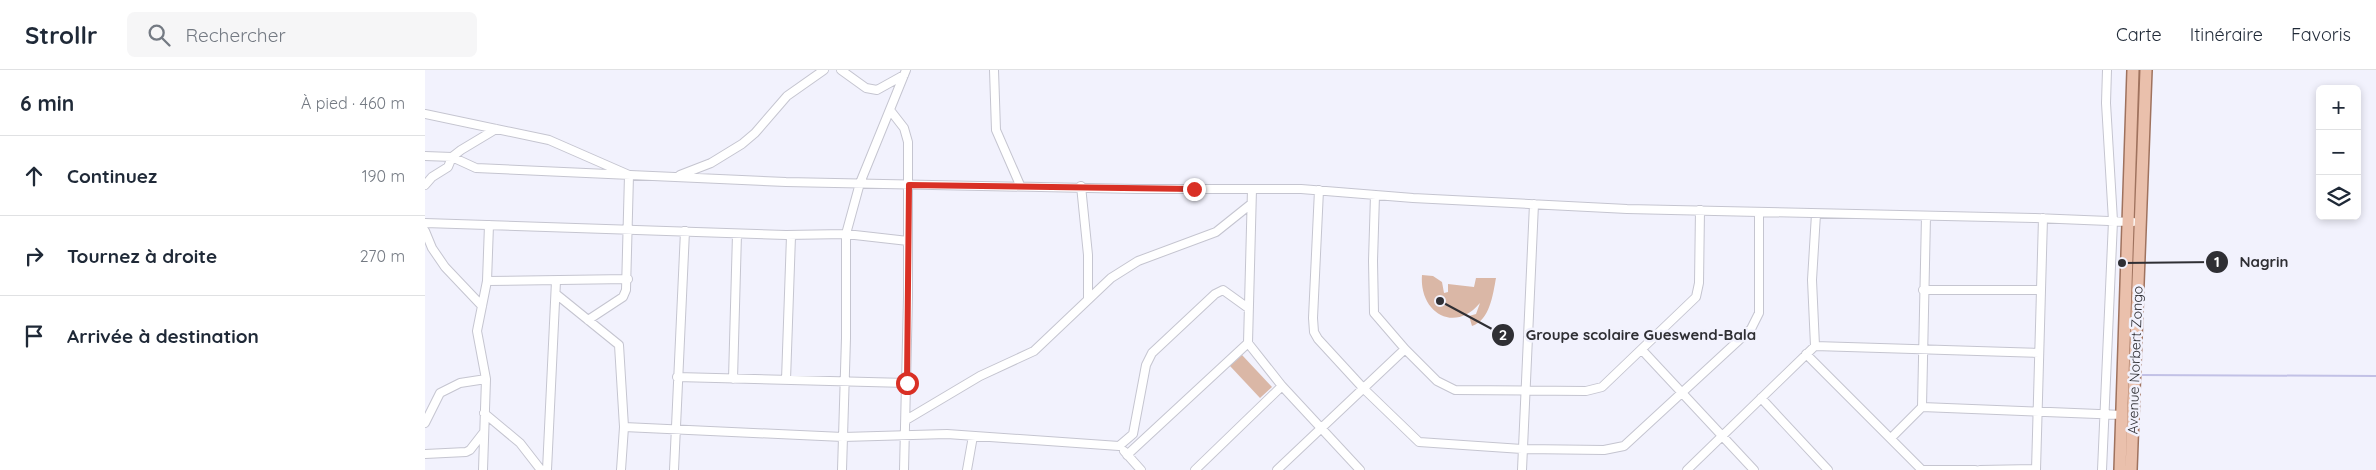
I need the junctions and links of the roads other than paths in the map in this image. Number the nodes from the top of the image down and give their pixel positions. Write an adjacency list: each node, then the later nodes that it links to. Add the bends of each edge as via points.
1 (824, 70): 14 (street, via 787,96 742,144 711,163)
2 (841, 70): 7 (street, via 865,88 877,90)
3 (994, 70): 18 (street, via 996,130)
4 (2107, 70): 30 (street)
5 (2133, 70): 31 (main road, Avenue Norbert Zongo)
6 (2146, 70): 31 (main road, Avenue Norbert Zongo)
7 (905, 72): 8 (street)
8 (890, 110): 15 (street); 17 (street, via 903,126 907,138)
9 (425, 114): 10 (street)
10 (496, 129): 12 (street); 13 (street, via 549,140)
11 (425, 156): 12 (street)
12 (452, 157): 13 (street, via 476,168); 16 (street, via 448,166)
13 (629, 175): 14 (street); 35 (street)
14 (676, 177): 15 (street)
15 (860, 183): 17 (street); 38 (street)
16 (425, 185)
17 (909, 185): 18 (street); 40 (street)
18 (1020, 185): 19 (street)
19 (1081, 186): 20 (street); 49 (street, via 1088,255)
20 (1252, 189): 21 (street); 23 (street)
21 (1319, 190): 22 (street); 67 (street, via 1314,332)
22 (1375, 195): 24 (street); 56 (street, via 1373,309 1377,319)
23 (1251, 204): 49 (street, via 1215,232 1138,261 1111,278); 51 (street)
24 (1534, 204): 25 (street); 68 (street)
25 (1700, 210): 26 (street); 57 (street, via 1697,294)
26 (1759, 212): 27 (street); 69 (street, via 1759,313 1751,328)
27 (1816, 214): 28 (street); 54 (street, via 1812,280)
28 (1926, 216): 29 (street); 46 (street)
29 (2043, 218): 30 (street); 47 (street)
30 (2113, 221): 31 (street); 41 (street)
31 (2134, 222): 42 (main road, Avenue Norbert Zongo); 113 (main road, Avenue Norbert Zongo)
32 (425, 223): 33 (street)
33 (489, 225): 35 (street); 44 (street)
34 (425, 230): 50 (street, via 445,267)
35 (628, 230): 36 (street); 43 (street)
36 (685, 231): 37 (street); 60 (street)
37 (737, 234): 39 (street); 62 (street)
38 (846, 234): 39 (street); 40 (street); 64 (street)
39 (791, 236): 63 (street)
40 (908, 241): 65 (street)
41 (2111, 260): 42 (street); 74 (street)
42 (2127, 260): 75 (main road, Avenue Norbert Zongo)
43 (628, 279): 45 (street); 52 (street, via 623,296)
44 (487, 281): 45 (street); 50 (street)
45 (556, 281): 48 (street)
46 (1923, 290): 47 (street); 55 (street)
47 (2041, 290): 58 (street)
48 (556, 294): 52 (street); 94 (street)
49 (1088, 299): 76 (street, via 1034,351 980,376)
50 (482, 306): 61 (street, via 477,331)
51 (1248, 308): 53 (street); 87 (street, via 1223,290 1152,353 1146,365 1133,434)
52 (588, 320): 78 (street, via 619,345)
53 (1248, 343): 66 (street); 90 (street)
54 (1815, 346): 55 (street); 59 (street)
55 (1922, 348): 58 (street); 71 (street)
56 (1405, 349): 67 (street); 68 (street, via 1448,388)
57 (1642, 350): 68 (street, via 1598,389); 69 (street)
58 (2039, 353): 72 (street)
59 (1806, 354): 70 (street); 86 (street)
60 (677, 378): 62 (street); 80 (street)
61 (486, 379): 73 (street); 77 (street, via 460,383 440,393)
62 (733, 379): 63 (street)
63 (787, 380): 64 (street)
64 (845, 383): 65 (street); 85 (street)
65 (907, 383): 76 (street)
66 (1282, 386): 79 (street); 101 (street)
67 (1364, 389): 79 (street); 88 (street, via 1419,442)
68 (1524, 390): 88 (street)
69 (1682, 391): 84 (street); 88 (street, via 1619,448)
70 (1761, 398): 84 (street); 106 (street)
71 (1922, 407): 72 (street); 86 (street)
72 (2038, 410): 74 (street); 110 (street)
73 (484, 414): 81 (street); 93 (street, via 520,443)
74 (2105, 414): 75 (street); 111 (street)
75 (2123, 415): 112 (main road, Avenue Norbert Zongo)
76 (906, 420): 82 (street)
77 (425, 423)
78 (624, 427): 80 (street); 95 (street)
79 (1321, 428): 91 (street); 102 (street)
80 (676, 430): 85 (street); 96 (street)
81 (484, 431): 89 (street, via 465,452); 92 (street)
82 (905, 436): 83 (street); 85 (street); 98 (street)
83 (973, 436): 87 (street); 99 (street)
84 (1722, 436): 104 (street); 105 (street)
85 (843, 437): 97 (street)
86 (1891, 438): 107 (street)
87 (1119, 446): 90 (street)
88 (1522, 449): 103 (street)
89 (425, 454)
90 (1127, 455): 100 (street)
91 (1357, 469)
92 (483, 470)
93 (541, 470)
94 (547, 470)
95 (621, 470)
96 (674, 470)
97 (842, 470)
98 (904, 470)
99 (967, 470)
100 (1141, 470)
101 (1195, 470)
102 (1277, 470)
103 (1522, 470)
104 (1687, 470)
105 (1755, 470)
106 (1828, 470)
107 (1920, 470): 108 (street)
108 (1975, 470)
109 (1980, 470): 110 (street)
110 (2036, 470)
111 (2102, 470)
112 (2120, 470)
113 (2131, 470)

